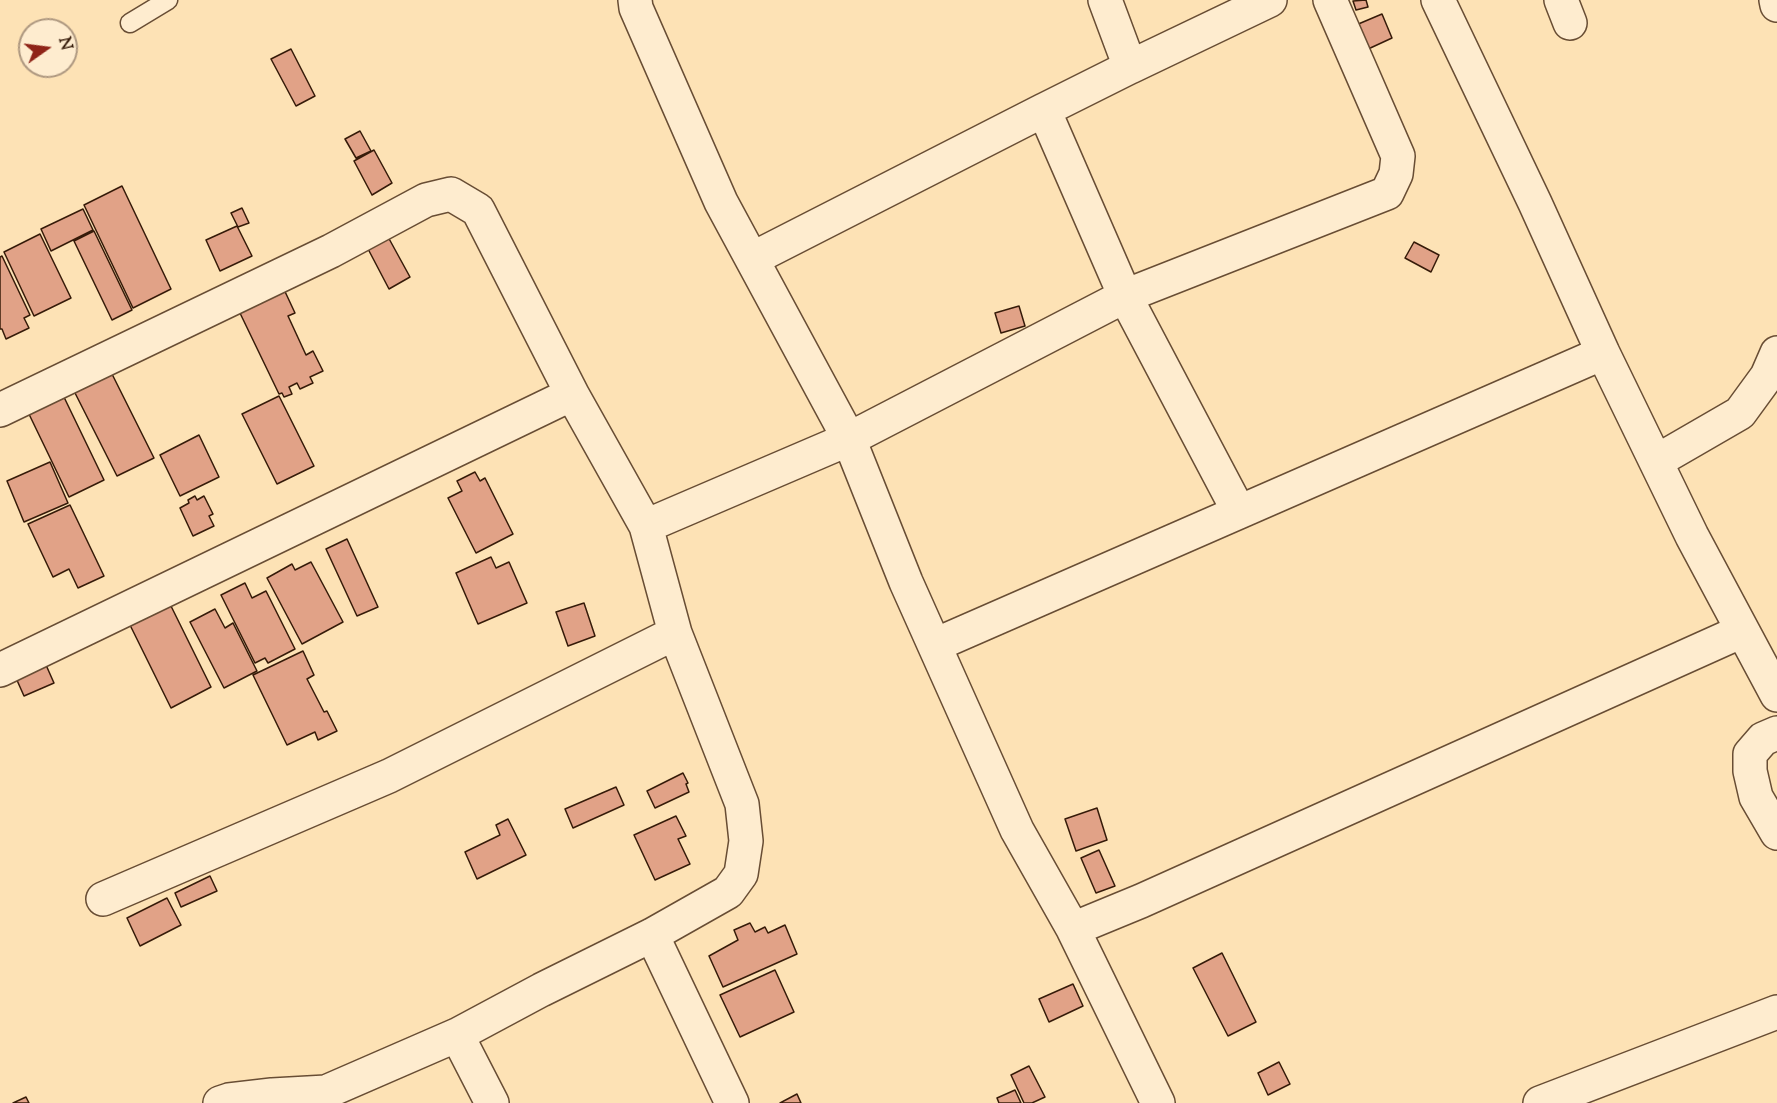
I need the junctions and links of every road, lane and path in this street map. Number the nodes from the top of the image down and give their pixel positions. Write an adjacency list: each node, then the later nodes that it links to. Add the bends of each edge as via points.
1 (168, 0): 9 (lane)
2 (635, 0): 12 (street, via 721,202)
3 (1105, 0): 10 (street)
4 (1270, 0): 10 (street)
5 (1330, 0): 13 (street, via 1398,156 1396,174 1387,193)
6 (1438, 0): 14 (street)
7 (1776, 0): 8 (street)
8 (1777, 5)
9 (130, 23)
10 (1130, 68): 11 (street)
11 (1044, 110): 12 (street); 13 (street)
12 (752, 259): 18 (street)
13 (1125, 296): 18 (street); 20 (street)
14 (1603, 353): 19 (street); 20 (street)
15 (1777, 353): 19 (street, via 1767,376 1740,413)
16 (572, 394): 17 (street, via 478,210 451,194 426,200 331,251); 21 (street); 25 (street)
17 (0, 410)
18 (849, 439): 21 (street); 24 (street)
19 (1657, 461): 22 (street)
20 (1239, 512): 24 (street)
21 (646, 526): 23 (street)
22 (1742, 632): 26 (street); 30 (street)
23 (675, 633): 29 (street, via 389,776); 31 (street, via 742,804 746,841 741,874 729,892)
24 (935, 645): 30 (street, via 1017,830)
25 (0, 670)
26 (1777, 695)
27 (1777, 733): 28 (street, via 1763,739 1750,754 1756,796)
28 (1777, 833)
29 (103, 899)
30 (1073, 929): 38 (street)
31 (652, 935): 33 (street); 37 (street)
32 (1777, 1012): 39 (street)
33 (457, 1035): 34 (street); 36 (street)
34 (321, 1097): 35 (street, via 261,1096)
35 (219, 1103)
36 (492, 1103)
37 (732, 1103)
38 (1158, 1103)
39 (1540, 1103)

